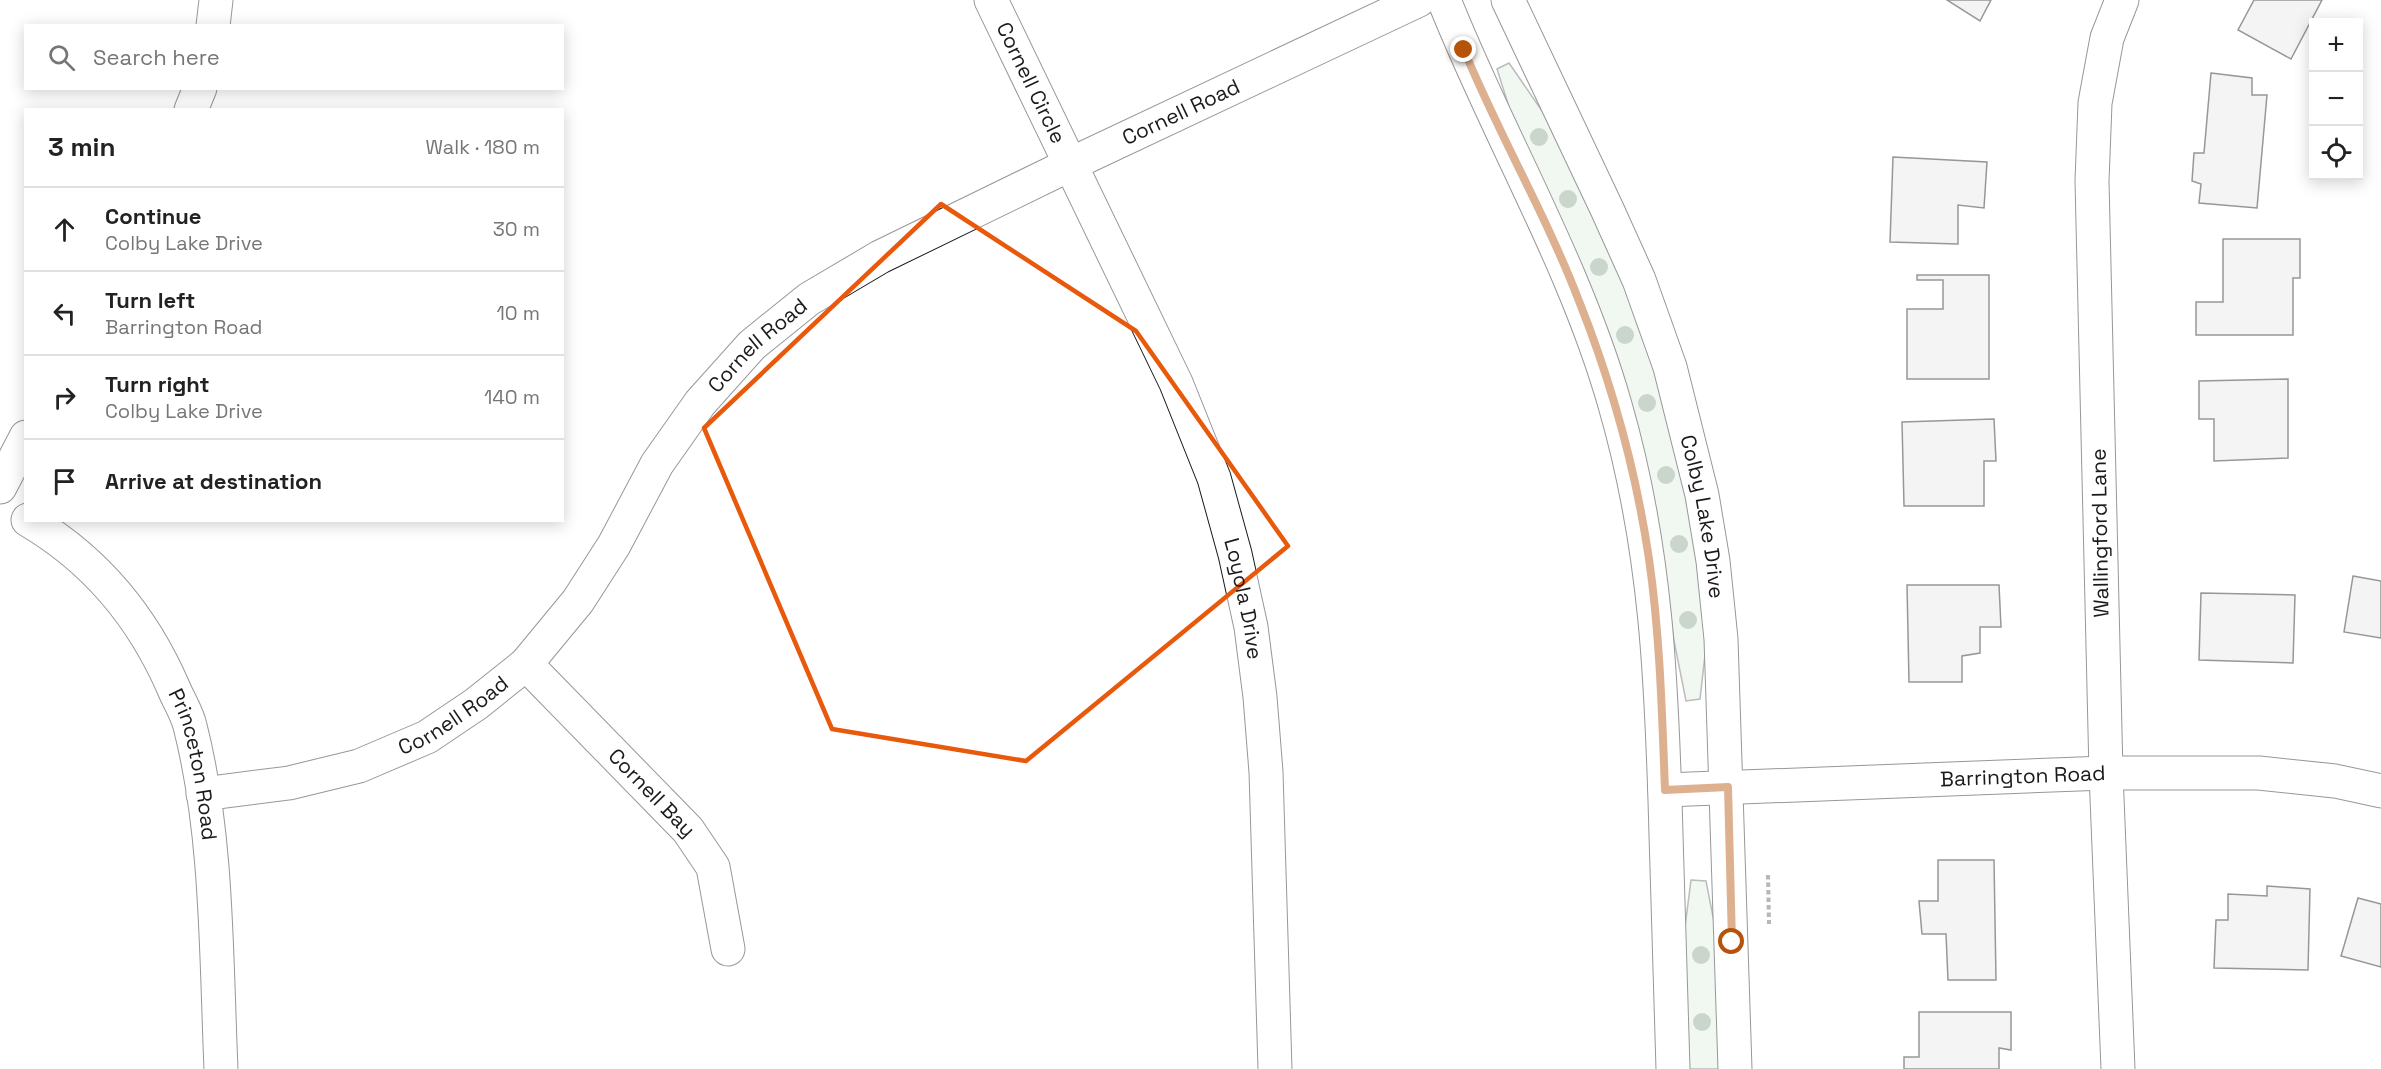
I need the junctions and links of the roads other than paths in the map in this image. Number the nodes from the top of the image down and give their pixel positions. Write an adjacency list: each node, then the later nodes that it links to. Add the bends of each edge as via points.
1 (216, 0): 7 (street)
2 (991, 0): 10 (street, Cornell Circle)
3 (1419, 0): 10 (street, Cornell Road)
4 (1444, 0): 19 (street, via 1475,77 1579,299 1616,406 1651,571)
5 (1508, 0): 18 (street, Colby Lake Drive, via 1628,254 1670,367 1713,561)
6 (2122, 0): 17 (street, Wallingford Lane, via 2107,38 2095,104 2092,181)
7 (213, 24)
8 (199, 90): 9 (street)
9 (192, 108)
10 (1071, 164): 16 (street, Cornell Road, via 879,257 809,298 752,345 687,420 657,464 615,546 578,601); 24 (street, Loyola Drive, via 1176,383 1214,478 1235,554 1251,627 1266,772)
11 (24, 441): 12 (street)
12 (0, 487)
13 (0, 504): 14 (street, Princeton Road)
14 (24, 518)
15 (30, 522): 21 (street, Princeton Road, via 88,562 130,609 164,666 190,724)
16 (526, 664): 21 (street, Cornell Road, via 427,737 359,766 289,783); 22 (street, Cornell Bay, via 688,830 714,867)
17 (2106, 773): 18 (street, Barrington Road); 20 (street, Barrington Road, via 2259,773 2335,781); 27 (street, Wallingford Lane)
18 (1728, 787): 19 (street, Barrington Road); 26 (street, Colby Lake Drive)
19 (1665, 790): 25 (street)
20 (2381, 791)
21 (203, 794): 23 (street, Princeton Road, via 213,889)
22 (728, 950)
23 (220, 1069)
24 (1275, 1069)
25 (1673, 1069)
26 (1735, 1069)
27 (2118, 1069)

